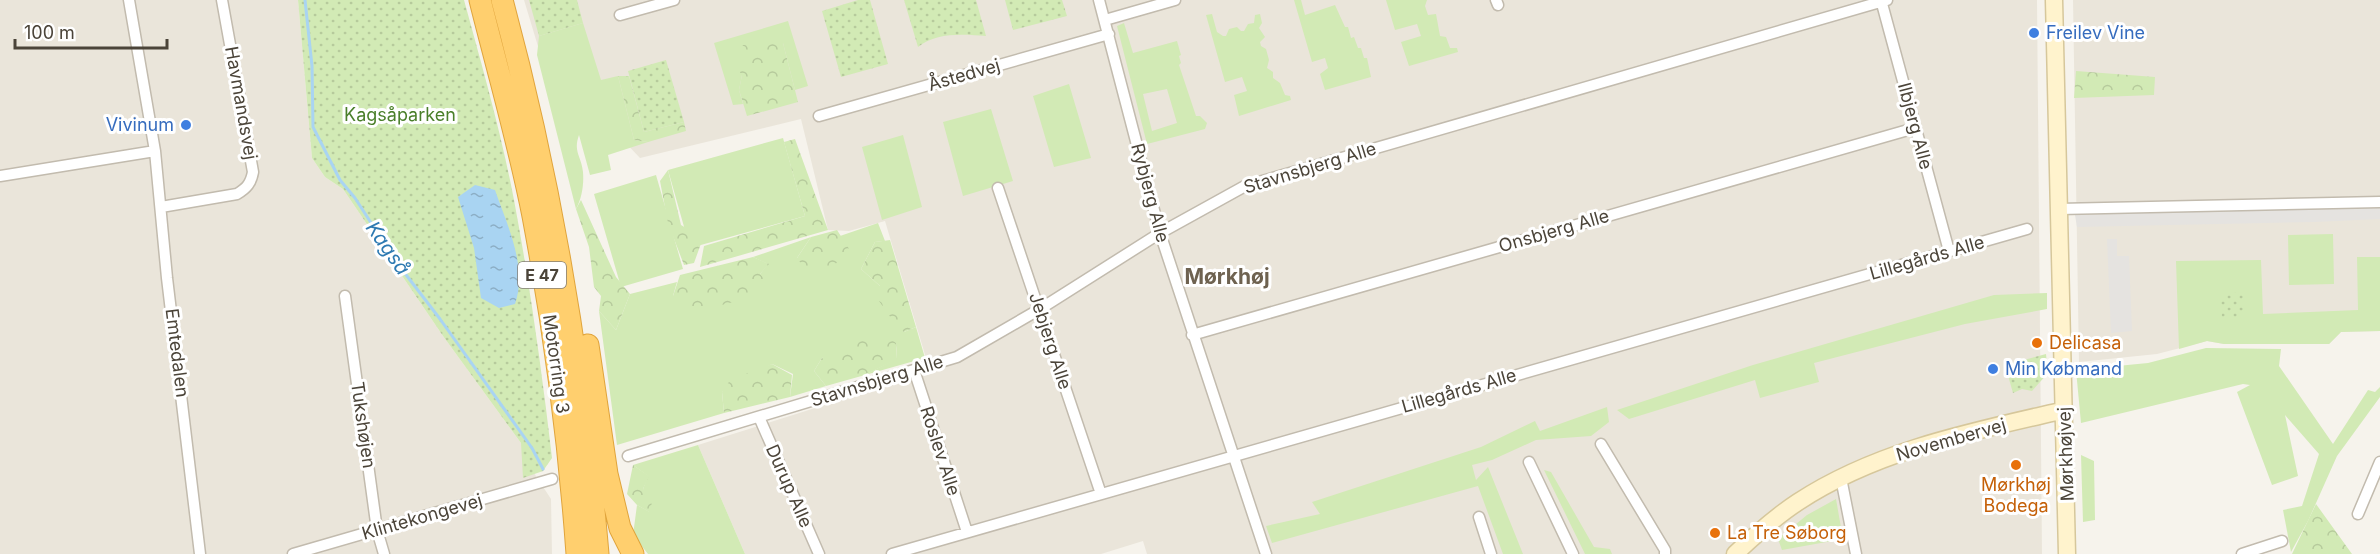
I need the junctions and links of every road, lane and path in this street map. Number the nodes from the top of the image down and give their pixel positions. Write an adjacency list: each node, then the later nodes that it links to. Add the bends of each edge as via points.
1 (129, 0): 15 (street, Emtedalen)
2 (222, 0): 20 (street, Havmandsvej, via 253,172 251,182 237,194)
3 (480, 0): 47 (highway, Motorring 3 / E 47, via 532,215 572,477)
4 (502, 0): 16 (highway, Motorring 3 / E 47)
5 (674, 0): 10 (street)
6 (1100, 0): 11 (street, Rybjerg Alle)
7 (1175, 0): 11 (street)
8 (2054, 0): 21 (street, Mørkhøjvej)
9 (1883, 1): 14 (street, Ilbjerg Alle); 23 (street, Stavnsbjerg Alle, via 1245,186)
10 (620, 15)
11 (1105, 20): 12 (street, Rybjerg Alle)
12 (1109, 34): 13 (street, Åstedvej); 23 (street, Rybjerg Alle)
13 (819, 116)
14 (1915, 128): 24 (street, Ilbjerg Alle); 27 (street, Onsbjerg Alle)
15 (155, 151): 17 (street); 20 (street, Emtedalen)
16 (542, 162): 48 (highway, Motorring 3 / E 47, via 569,315 590,463); 49 (highway, via 567,236 607,474 620,528)
17 (0, 176)
18 (998, 188): 26 (street, Jebjerg Alle)
19 (2380, 202): 21 (street)
20 (161, 207): 44 (street, Emtedalen)
21 (2059, 209): 29 (street, Mørkhøjvej)
22 (2027, 229): 24 (street, Lillegårds Alle)
23 (1160, 233): 26 (street, Stavnsbjerg Alle); 27 (street, Rybjerg Alle)
24 (1949, 251): 33 (street, Lillegårds Alle)
25 (345, 296): 41 (street, Tukshøjen)
26 (1040, 309): 28 (street, Stavnsbjerg Alle, via 957,357); 38 (street, Jebjerg Alle)
27 (1192, 335): 33 (street, Rybjerg Alle)
28 (914, 370): 30 (street, Stavnsbjerg Alle); 42 (street, Roslev Alle)
29 (2065, 410): 36 (street, Novembervej, via 1899,453); 58 (street, Mørkhøjvej)
30 (759, 417): 32 (street, Stavnsbjerg Alle); 50 (street, Durup Alle)
31 (1601, 444): 55 (street)
32 (628, 456)
33 (1233, 456): 38 (street, Lillegårds Alle); 52 (street, Rybjerg Alle)
34 (1529, 462): 54 (street)
35 (2380, 462): 39 (street)
36 (1841, 478): 56 (street, Novembervej, via 1799,502); 57 (street)
37 (552, 479): 41 (street, Klintekongevej)
38 (1101, 494): 42 (street, Lillegårds Alle)
39 (2358, 514)
40 (1479, 517): 53 (street)
41 (377, 530): 45 (street, Klintekongevej); 46 (street, Tukshøjen)
42 (967, 532): 51 (street, Lillegårds Alle)
43 (2282, 541): 59 (street)
44 (200, 554)
45 (293, 554)
46 (384, 554)
47 (577, 554)
48 (598, 554)
49 (633, 554)
50 (819, 554)
51 (892, 554)
52 (1266, 554)
53 (1491, 554)
54 (1573, 554)
55 (1665, 554)
56 (1735, 554)
57 (1856, 554)
58 (2067, 554)
59 (2242, 554)

